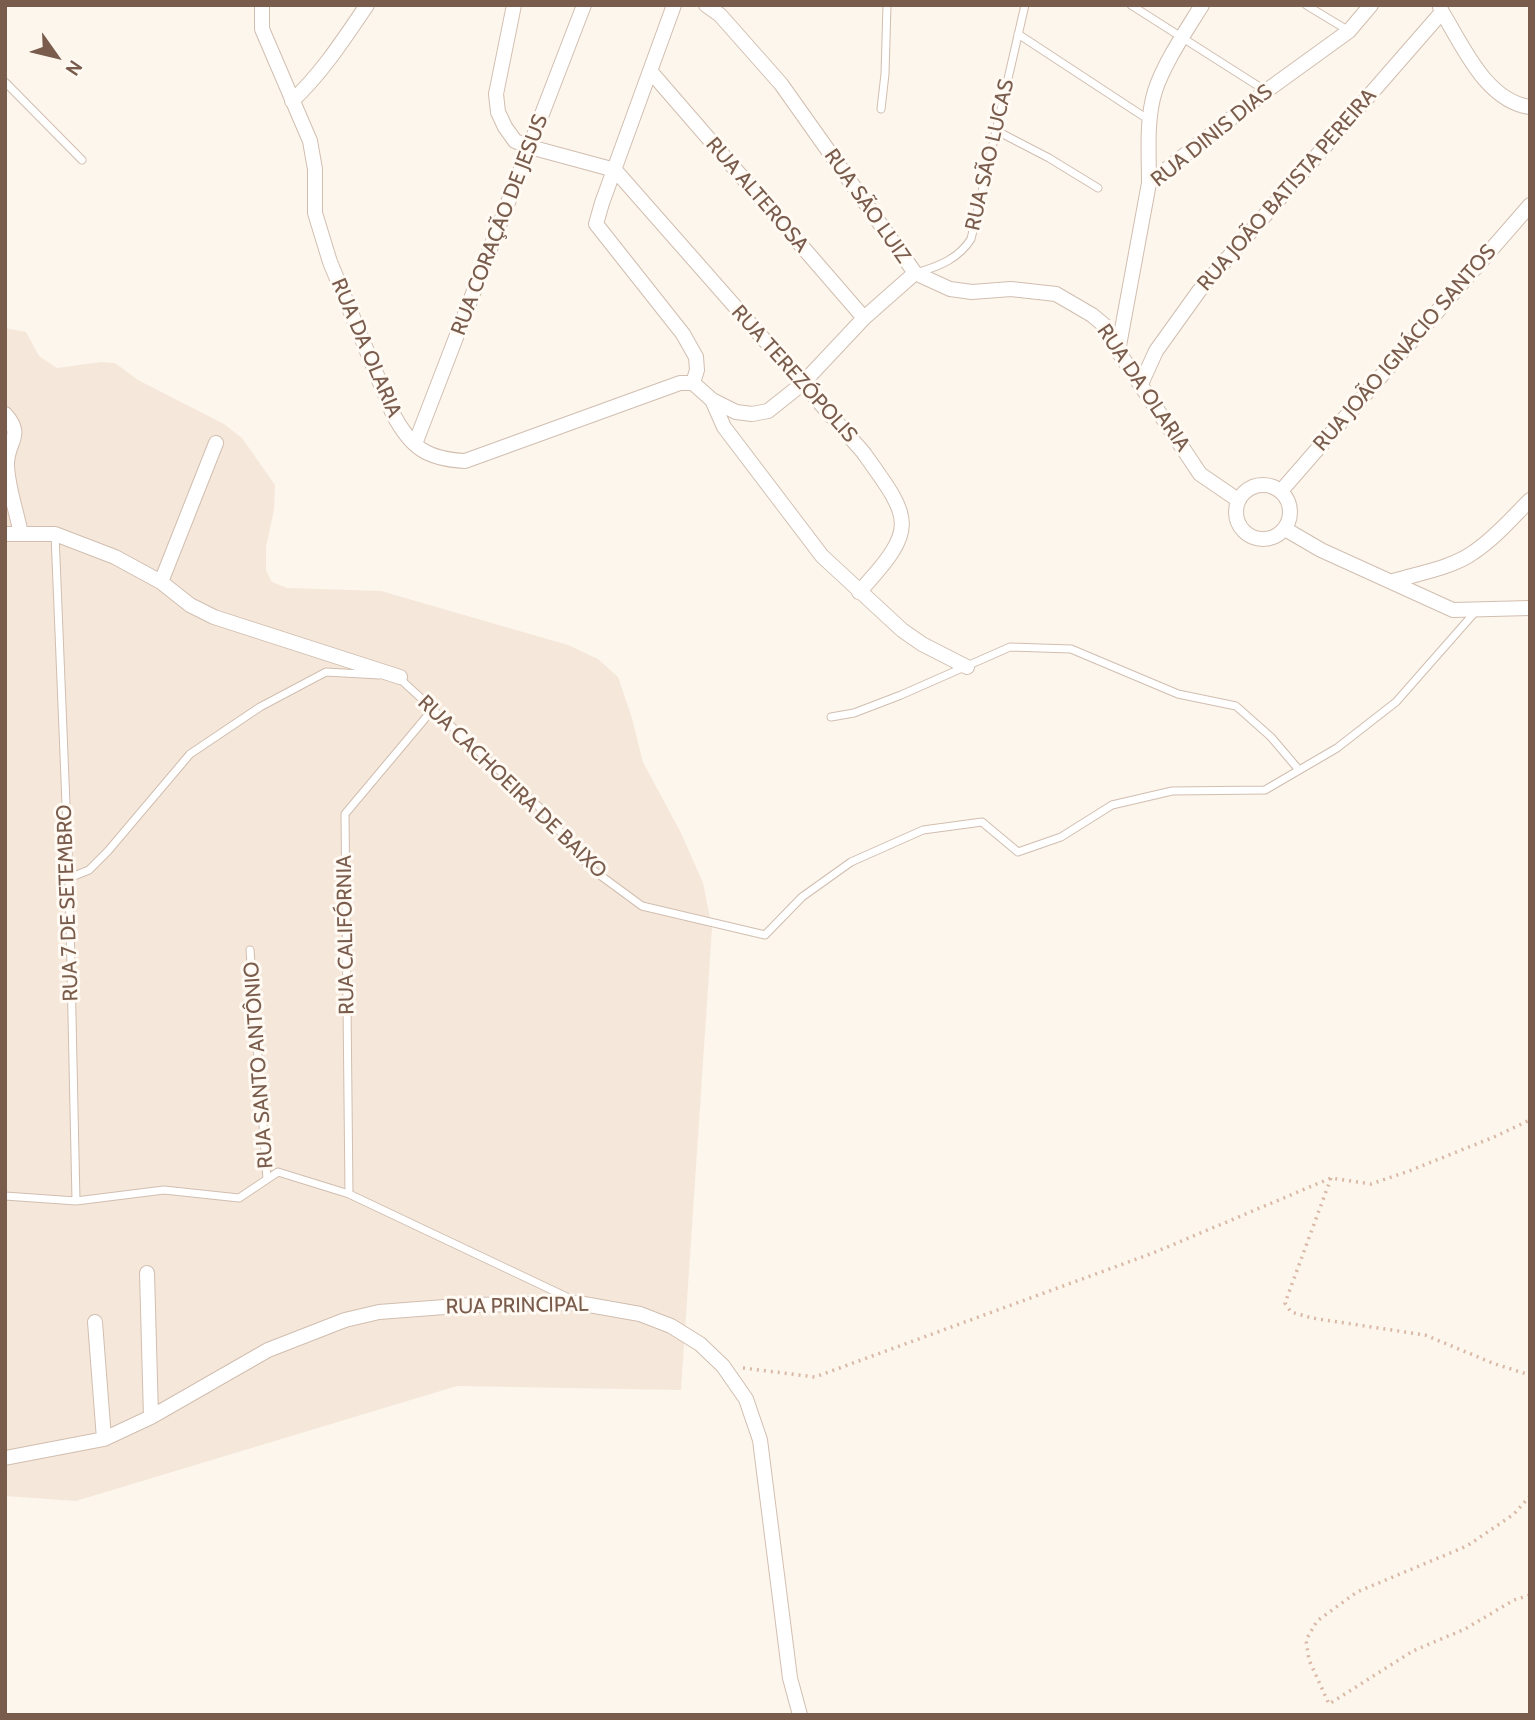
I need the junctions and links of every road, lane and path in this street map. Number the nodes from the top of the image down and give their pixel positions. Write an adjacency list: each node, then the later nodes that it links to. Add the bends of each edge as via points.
1 (262, 5): 20 (street, RUA DA OLARIA, via 262,29)
2 (367, 5): 20 (street, via 328,61)
3 (514, 5): 25 (street, via 496,94 505,127 515,141)
4 (584, 5): 25 (street, RUA CORAÇÃO DE JESUS)
5 (674, 5): 17 (street)
6 (706, 5): 31 (street, RUA SÃO LUIZ, via 781,84)
7 (887, 5): 22 (lane)
8 (1025, 5): 15 (lane, RUA SÃO LUCAS)
9 (1131, 5): 16 (lane)
10 (1202, 5): 16 (street)
11 (1306, 5): 14 (lane)
12 (1371, 5): 14 (street, RUA DINIS DIAS)
13 (1441, 9): 21 (street, via 1482,75 1503,98); 36 (street, RUA JOÃO BATISTA PEREIRA, via 1199,291 1156,351)
14 (1349, 32): 19 (street, RUA DINIS DIAS)
15 (1018, 34): 23 (lane); 24 (lane, RUA SÃO LUCAS)
16 (1182, 38): 19 (lane); 23 (street, via 1156,90)
17 (651, 72): 27 (street); 32 (street, RUA ALTEROSA)
18 (5, 82): 26 (lane)
19 (1266, 91): 28 (street, RUA DINIS DIAS)
20 (292, 101): 40 (street, RUA DA OLARIA, via 310,141 316,213 330,262 393,414)
21 (1530, 107)
22 (881, 109)
23 (1150, 120): 28 (street)
24 (995, 130): 29 (lane); 31 (lane, RUA SÃO LUCAS, via 971,239 947,262)
25 (530, 147): 27 (street); 40 (street, RUA CORAÇÃO DE JESUS)
26 (82, 160)
27 (615, 170): 34 (street, via 596,224 683,334 696,356); 35 (street, RUA TEREZÓPOLIS)
28 (1149, 183): 33 (street, RUA DINIS DIAS)
29 (1098, 188)
30 (1530, 205): 41 (street, RUA JOÃO IGNÁCIO SANTOS)
31 (915, 273): 32 (street, RUA SÃO LUIZ); 33 (street, RUA DA OLARIA, via 950,289 1056,295 1104,326)
32 (864, 318): 35 (street, RUA SÃO LUIZ)
33 (1118, 351): 36 (street, RUA DA OLARIA)
34 (693, 383): 37 (street); 40 (street, RUA DA OLARIA, via 680,383 465,461 442,460)
35 (802, 384): 37 (street, RUA SÃO LUIZ, via 768,411 752,414); 50 (street, RUA TEREZÓPOLIS, via 863,452 897,499 904,527 897,545)
36 (1141, 384): 42 (street, RUA DA OLARIA, via 1200,474)
37 (712, 400): 50 (street, via 724,427 785,510)
38 (5, 414): 46 (street, via 16,433 7,465)
39 (216, 443): 49 (street)
40 (415, 444)
41 (1281, 491): 42 (street, via 1257,485); 44 (street, via 1290,505)
42 (1238, 500): 44 (street, via 1236,517 1252,537 1270,538)
43 (1530, 500): 48 (street, via 1473,554)
44 (1285, 529): 48 (street)
45 (5, 534): 46 (street)
46 (21, 534): 47 (street)
47 (55, 534): 49 (street, via 115,557); 58 (lane, RUA 7 DE SETEMBRO)
48 (1393, 581): 52 (street, via 1453,610)
49 (161, 582): 54 (street, via 214,617)
50 (859, 592): 53 (street, via 922,644)
51 (1530, 608): 52 (street)
52 (1476, 611): 57 (lane, via 1396,702 1337,748)
53 (967, 667): 56 (lane, via 854,713); 57 (lane, via 1010,647 1071,649 1178,694 1236,706)
54 (400, 677): 55 (lane, RUA CACHOEIRA DE BAIXO); 58 (lane, RUA CACHOEIRA DE BAIXO, via 326,672 261,707 190,754 108,851 89,870)
55 (433, 709): 57 (lane, RUA CACHOEIRA DE BAIXO, via 539,807 593,870 642,906 765,935 802,897 851,862 923,830 982,822 1018,852 1061,837 1112,805 1172,791 1265,790); 63 (lane, RUA CALIFÓRNIA, via 345,814)
56 (831, 717)
57 (1299, 770)
58 (69, 878): 65 (lane, RUA 7 DE SETEMBRO)
59 (250, 950): 62 (lane, RUA SANTO ANTÔNIO)
60 (1530, 1120): 61 (path, via 1371,1184)
61 (1331, 1178): 69 (path, via 1153,1253 815,1377); 70 (path, via 1284,1303 1291,1312 1425,1335)
62 (267, 1179): 63 (lane, via 278,1172); 65 (lane, via 239,1199 164,1190)
63 (348, 1194): 67 (lane)
64 (5, 1196): 65 (lane)
65 (76, 1201)
66 (147, 1273): 71 (street)
67 (578, 1303): 69 (street, RUA PRINCIPAL, via 640,1314 671,1326); 71 (street, RUA PRINCIPAL, via 445,1307 379,1312 345,1320 268,1350)
68 (95, 1322): 72 (street)
69 (723, 1366): 76 (street, RUA PRINCIPAL, via 746,1399 760,1440 790,1678)
70 (1530, 1375)
71 (151, 1418): 72 (street, RUA PRINCIPAL)
72 (104, 1439): 73 (street, RUA PRINCIPAL)
73 (5, 1458)
74 (1530, 1496): 75 (path, via 1514,1514 1467,1546 1357,1592 1317,1620 1306,1640 1309,1660 1329,1704 1413,1651)
75 (1530, 1595)
76 (800, 1715)

